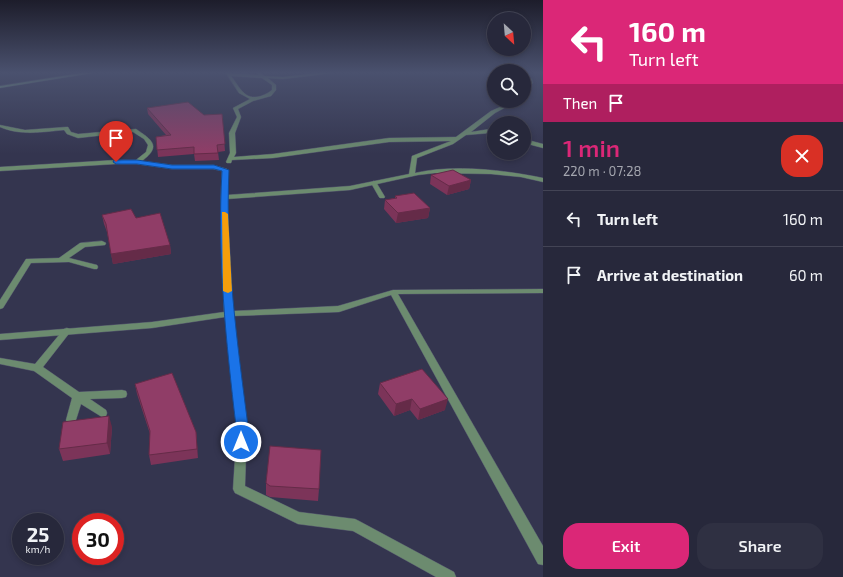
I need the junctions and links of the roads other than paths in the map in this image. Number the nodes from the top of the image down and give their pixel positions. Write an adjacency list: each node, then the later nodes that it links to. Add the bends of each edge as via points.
1 (253, 100): 9 (street, via 235,108 239,117 232,133 233,153)
2 (502, 108): 5 (street)
3 (2, 126): 10 (street, via 23,132 66,128 69,133 78,136 134,130 150,141 151,148 149,154)
4 (487, 131): 5 (street)
5 (466, 134): 6 (street)
6 (457, 139): 9 (street, via 389,140 273,156); 13 (street, via 414,157)
7 (531, 143): 8 (street)
8 (543, 146)
9 (230, 159): 12 (street)
10 (137, 162): 11 (street); 12 (street)
11 (0, 169)
12 (225, 170): 16 (street)
13 (412, 175): 14 (street, via 426,171 491,171); 15 (street)
14 (543, 180)
15 (374, 183): 16 (street, via 350,188); 17 (street)
16 (224, 197): 24 (street)
17 (382, 197)
18 (102, 243): 19 (street, via 84,245)
19 (60, 260): 20 (street, via 69,260); 23 (street, via 29,261)
20 (94, 268)
21 (543, 291): 22 (street)
22 (393, 292): 24 (street, via 338,309); 33 (street)
23 (0, 306)
24 (229, 314): 25 (street, via 152,325); 34 (street, via 242,426 239,489 298,518 355,525)
25 (68, 331): 26 (street); 28 (street)
26 (0, 337)
27 (0, 360): 28 (street)
28 (37, 368): 30 (street)
29 (122, 394): 30 (street)
30 (78, 396): 31 (street); 32 (street)
31 (102, 413)
32 (71, 420)
33 (543, 559)
34 (449, 577)

